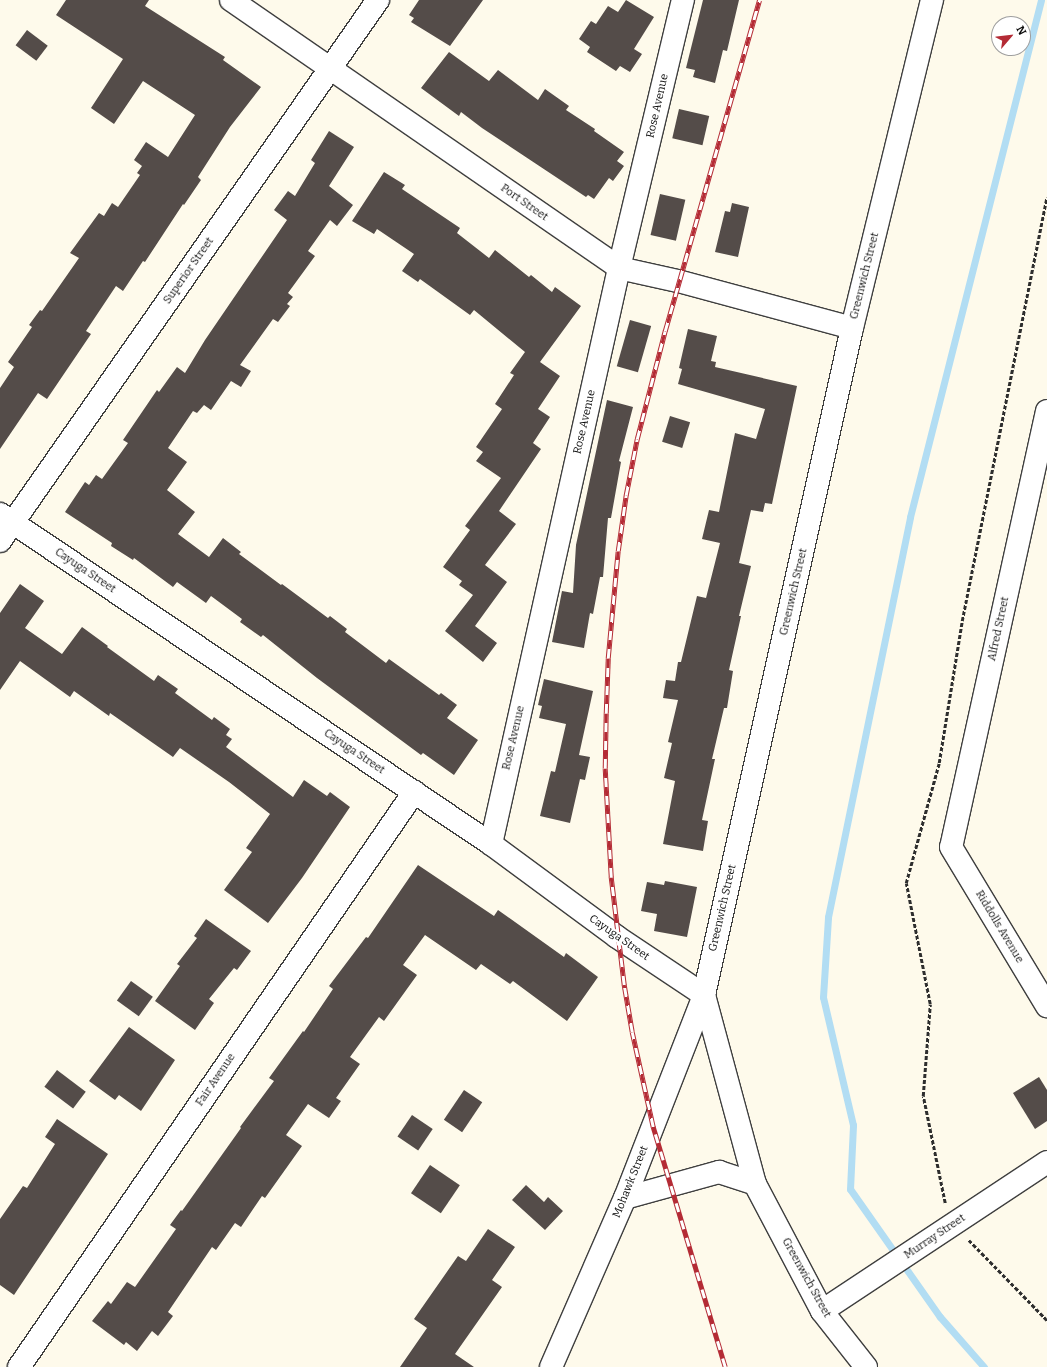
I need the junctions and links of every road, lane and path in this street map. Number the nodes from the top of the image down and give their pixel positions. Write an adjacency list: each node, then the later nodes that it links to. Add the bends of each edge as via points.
1 (232, 0): 5 (street, Port Street)
2 (378, 0): 5 (street, Superior Street)
3 (683, 0): 6 (street, Rose Avenue)
4 (932, 0): 7 (street, Greenwich Street)
5 (330, 69): 6 (street, Port Street); 9 (street, Superior Street)
6 (620, 268): 7 (street, Port Street); 12 (street, Rose Avenue)
7 (852, 328): 14 (street, Greenwich Street)
8 (1047, 411): 13 (street, Alfred Street)
9 (7, 519): 10 (street, Superior Street); 11 (street, Cayuga Street)
10 (0, 542)
11 (414, 792): 12 (street, Cayuga Street); 20 (street, Fair Avenue)
12 (491, 844): 14 (street, Cayuga Street, via 617,937)
13 (951, 847): 15 (street, Riddolls Avenue)
14 (704, 995): 17 (street, Greenwich Street); 18 (street, Mohawk Street)
15 (1047, 1006)
16 (1047, 1162): 19 (street, Murray Street)
17 (755, 1184): 18 (street, via 719,1172); 19 (street, Greenwich Street)
18 (625, 1198): 21 (street, Mohawk Street)
19 (822, 1311): 22 (street, Greenwich Street)
20 (19, 1367)
21 (551, 1367)
22 (866, 1367)

